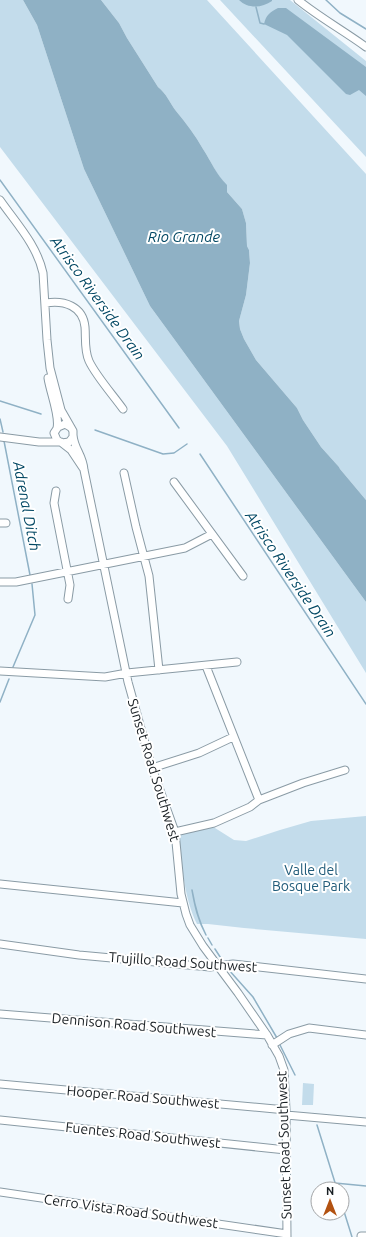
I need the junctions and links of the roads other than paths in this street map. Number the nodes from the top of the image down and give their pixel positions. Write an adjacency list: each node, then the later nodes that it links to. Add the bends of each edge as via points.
1 (298, 0): 3 (street)
2 (305, 0): 3 (street)
3 (322, 16): 4 (street)
4 (366, 47)
5 (0, 200): 6 (street, via 32,244 41,262)
6 (46, 303): 7 (street); 8 (street, via 65,303 81,314 89,360)
7 (47, 340): 9 (street, via 53,383 61,410); 10 (street, via 47,372 57,416)
8 (123, 409)
9 (70, 427): 10 (street, via 63,424); 11 (street)
10 (56, 429): 13 (street, via 43,438); 14 (street, via 55,437)
11 (73, 435): 14 (street, via 68,442); 15 (street, Sunset Road Southwest, via 74,445 84,462)
12 (0, 437): 13 (street)
13 (17, 438): 14 (street)
14 (61, 442): 15 (street, Sunset Road Southwest, via 71,450)
15 (84, 470): 21 (street, Sunset Road Southwest)
16 (124, 473): 20 (street)
17 (174, 482): 19 (street)
18 (56, 491): 22 (street, via 54,503)
19 (212, 534): 20 (street, via 185,548); 23 (street)
20 (144, 556): 21 (street); 28 (street, via 149,576)
21 (104, 565): 22 (street); 30 (street, Sunset Road Southwest)
22 (68, 572): 24 (street, via 16,582); 25 (street)
23 (243, 576)
24 (0, 582)
25 (68, 599)
26 (237, 662): 27 (street)
27 (206, 666): 28 (street); 31 (street)
28 (159, 670): 30 (street)
29 (0, 671): 30 (street, via 105,677)
30 (127, 673): 32 (street, Sunset Road Southwest)
31 (233, 736): 32 (street, via 198,754); 34 (street)
32 (152, 768): 35 (street, Sunset Road Southwest)
33 (345, 770): 34 (street)
34 (259, 800): 35 (street, via 250,807 214,823)
35 (175, 832): 37 (street, Sunset Road Southwest)
36 (0, 884): 37 (street)
37 (183, 903): 39 (street, Sunset Road Southwest, via 196,936)
38 (0, 944): 39 (street, Trujillo Road Southwest, via 78,955)
39 (219, 966): 40 (street, Trujillo Road Southwest, via 233,964); 42 (street, Sunset Road Southwest)
40 (366, 979)
41 (0, 1014): 42 (street, Dennison Road Southwest)
42 (267, 1035): 44 (street, Sunset Road Southwest)
43 (366, 1035): 44 (street, via 309,1028 289,1034)
44 (272, 1045): 46 (street, Sunset Road Southwest, via 284,1070)
45 (0, 1084): 46 (street, Hooper Road Southwest)
46 (286, 1112): 48 (street, Hooper Road Southwest); 49 (street, Sunset Road Southwest)
47 (0, 1120): 49 (street, Fuentes Road Southwest)
48 (366, 1122)
49 (286, 1150): 51 (street, Sunset Road Southwest)
50 (0, 1192): 51 (street, Cerro Vista Road Southwest)
51 (287, 1236)

